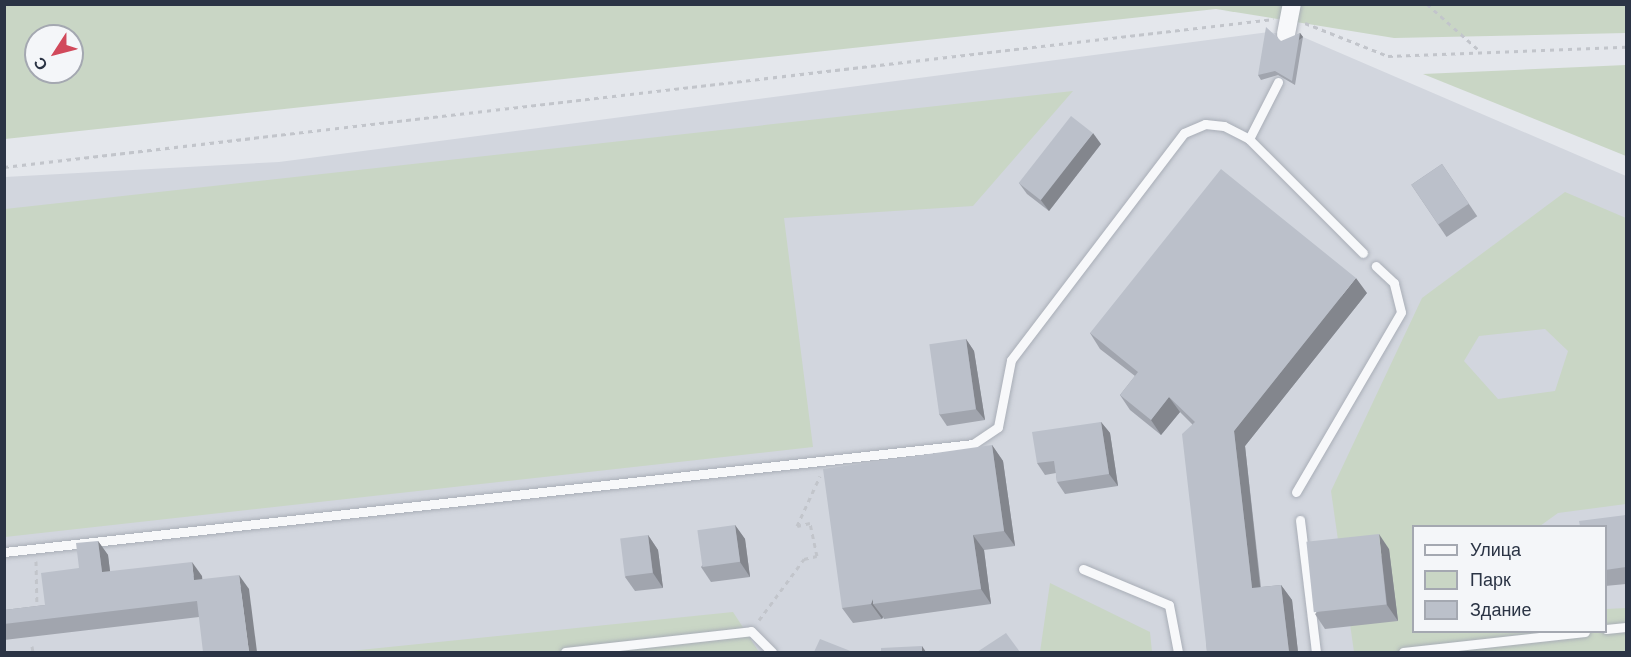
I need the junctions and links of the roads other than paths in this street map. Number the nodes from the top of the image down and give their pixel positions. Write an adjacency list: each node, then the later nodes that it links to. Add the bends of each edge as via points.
1 (1278, 82): 2 (lane)
2 (1249, 139): 3 (lane); 7 (lane, via 1224,126 1205,123 1184,133 1011,360 998,427 989,438)
3 (1363, 253)
4 (1376, 266): 5 (lane, via 1394,283 1401,312)
5 (1296, 492)
6 (1300, 520): 15 (lane)
7 (4, 552)
8 (1083, 569): 14 (lane, via 1169,605)
9 (1626, 627): 10 (lane)
10 (1607, 629)
11 (1575, 633): 16 (lane)
12 (565, 652): 13 (lane, via 751,631)
13 (771, 652)
14 (1178, 652)
15 (1316, 652)
16 (1403, 652)

